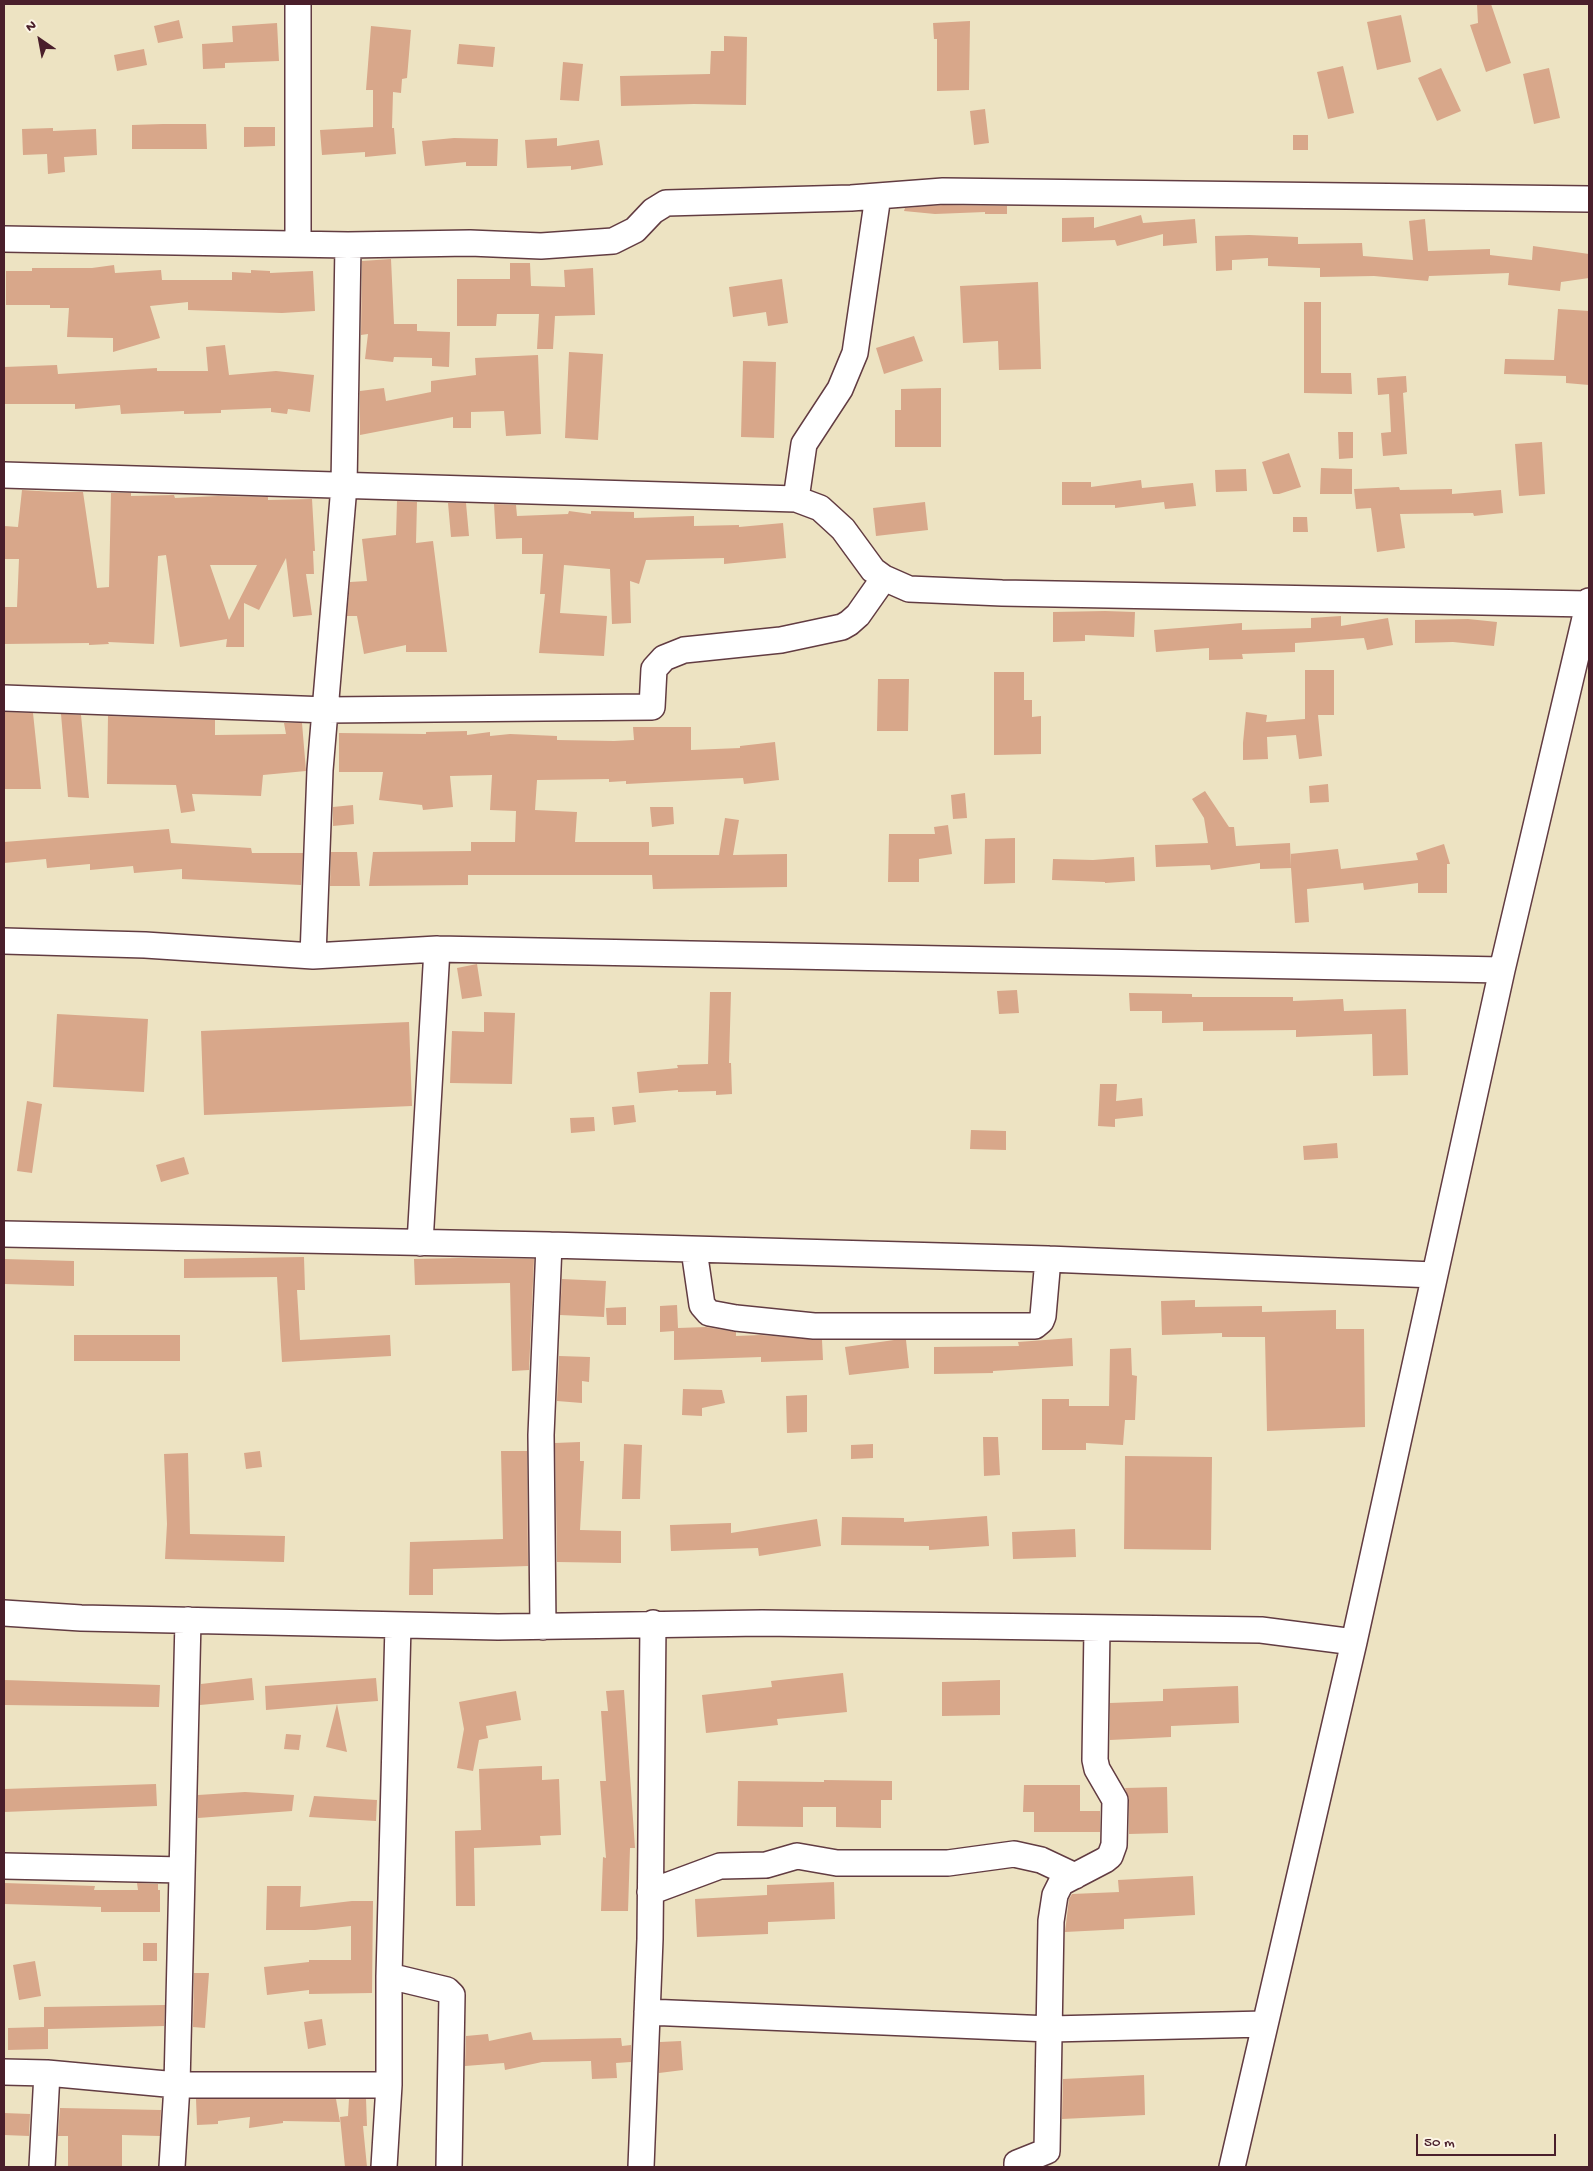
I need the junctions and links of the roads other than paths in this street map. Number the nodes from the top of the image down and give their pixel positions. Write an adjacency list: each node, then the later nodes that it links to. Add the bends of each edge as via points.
1 (298, 4): 5 (street)
2 (878, 196): 3 (street, via 943,191); 6 (street, via 666,203 653,211 635,230 613,241 541,246 470,243); 9 (street, via 855,353 840,389 804,444)
3 (1589, 199)
4 (4, 240): 5 (street)
5 (298, 244): 6 (street)
6 (348, 245): 8 (street)
7 (4, 475): 8 (street)
8 (344, 486): 9 (street); 13 (street)
9 (796, 499): 10 (street, via 820,508 842,529 873,570)
10 (884, 578): 11 (street, via 910,589 984,592); 13 (street, via 858,615 842,627 781,640 684,650 664,658 654,669 652,707)
11 (1589, 603): 17 (street)
12 (4, 698): 13 (street)
13 (327, 710): 16 (street, via 320,770)
14 (4, 941): 16 (street)
15 (437, 949): 16 (street); 17 (street); 19 (street)
16 (313, 956)
17 (1502, 970): 23 (street)
18 (4, 1234): 19 (street)
19 (420, 1243): 20 (street)
20 (549, 1245): 21 (street); 28 (street, via 541,1435)
21 (694, 1250): 22 (street); 22 (street, via 702,1305 709,1313 814,1326 1035,1326 1043,1316)
22 (1048, 1259): 23 (street)
23 (1434, 1275): 30 (street)
24 (4, 1614): 25 (street)
25 (188, 1620): 27 (street); 32 (street)
26 (653, 1623): 28 (street); 29 (street); 34 (street)
27 (398, 1625): 28 (street); 35 (street)
28 (543, 1627)
29 (1097, 1628): 30 (street, via 1261,1630); 33 (street, via 1095,1760 1115,1800 1114,1846 1105,1860)
30 (1354, 1642): 37 (street)
31 (4, 1866): 32 (street)
32 (182, 1870): 41 (street)
33 (1075, 1876): 34 (street, via 1041,1860 1014,1854 948,1862 837,1863 797,1856 766,1865 720,1866); 38 (street, via 1058,1886 1055,1895 1051,1921)
34 (650, 1892): 36 (street)
35 (389, 1976): 42 (street); 46 (street, via 447,1990 452,1995)
36 (647, 2012): 38 (street); 47 (street)
37 (1265, 2024): 38 (street); 49 (street)
38 (1050, 2029): 48 (street, via 1047,2151 1017,2163)
39 (4, 2072): 40 (street)
40 (47, 2073): 41 (street); 43 (street)
41 (177, 2085): 42 (street); 44 (street)
42 (389, 2085): 45 (street)
43 (42, 2167)
44 (172, 2167)
45 (384, 2167)
46 (449, 2167)
47 (641, 2167)
48 (1017, 2167)
49 (1232, 2167)

